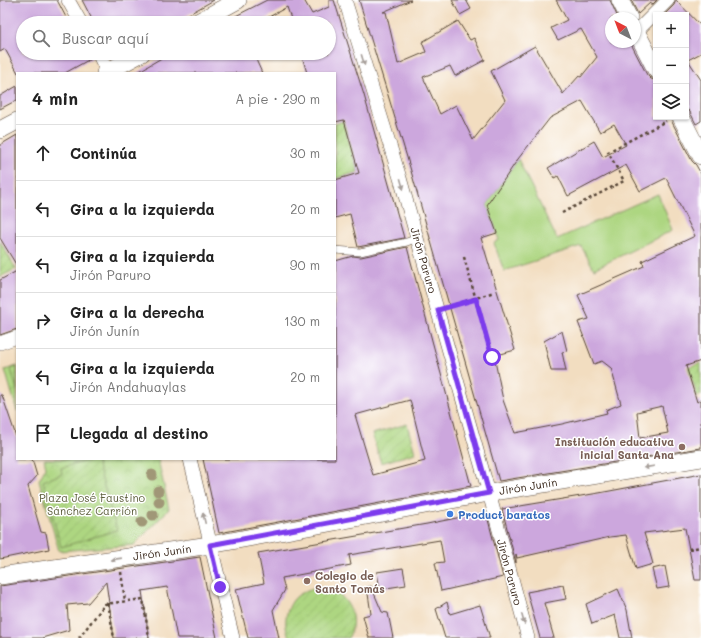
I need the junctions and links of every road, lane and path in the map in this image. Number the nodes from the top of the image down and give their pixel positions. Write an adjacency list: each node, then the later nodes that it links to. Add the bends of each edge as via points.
1 (68, 0): 7 (street)
2 (238, 0): 8 (street)
3 (345, 0): 22 (street, Jirón Paruro, one-way to 22)
4 (620, 0): 6 (street)
5 (668, 0): 9 (street)
6 (626, 12)
7 (77, 16)
8 (209, 16)
9 (641, 21)
10 (641, 41): 13 (street)
11 (101, 60): 14 (street)
12 (130, 60): 15 (street)
13 (653, 64)
14 (107, 72)
15 (109, 72)
16 (672, 120): 21 (path, via 608,152 624,181)
17 (675, 120): 20 (street)
18 (16, 122): 19 (street)
19 (0, 130)
20 (701, 156)
21 (562, 213)
22 (417, 238): 23 (lane, via 360,252); 27 (street, Jirón Paruro)
23 (336, 250)
24 (464, 257): 26 (path)
25 (494, 292): 26 (path)
26 (476, 299): 27 (path); 30 (path)
27 (438, 310): 33 (street, Jirón Paruro)
28 (16, 337): 29 (street)
29 (0, 343)
30 (492, 357)
31 (701, 458): 33 (street, Jirón Junín, one-way to 33)
32 (190, 460): 34 (street, one-way to 32)
33 (489, 493): 34 (street, Jirón Junín); 45 (street, Jirón Paruro, one-way to 45)
34 (210, 545): 37 (street, Jirón Junín); 44 (street)
35 (701, 547): 36 (path)
36 (690, 550)
37 (118, 558): 38 (street, Jirón Junín, one-way to 38); 39 (path)
38 (0, 576)
39 (125, 601): 40 (path); 43 (path, via 144,599)
40 (108, 603): 41 (path); 42 (path)
41 (79, 638)
42 (114, 638)
43 (149, 638)
44 (232, 638)
45 (528, 638)

